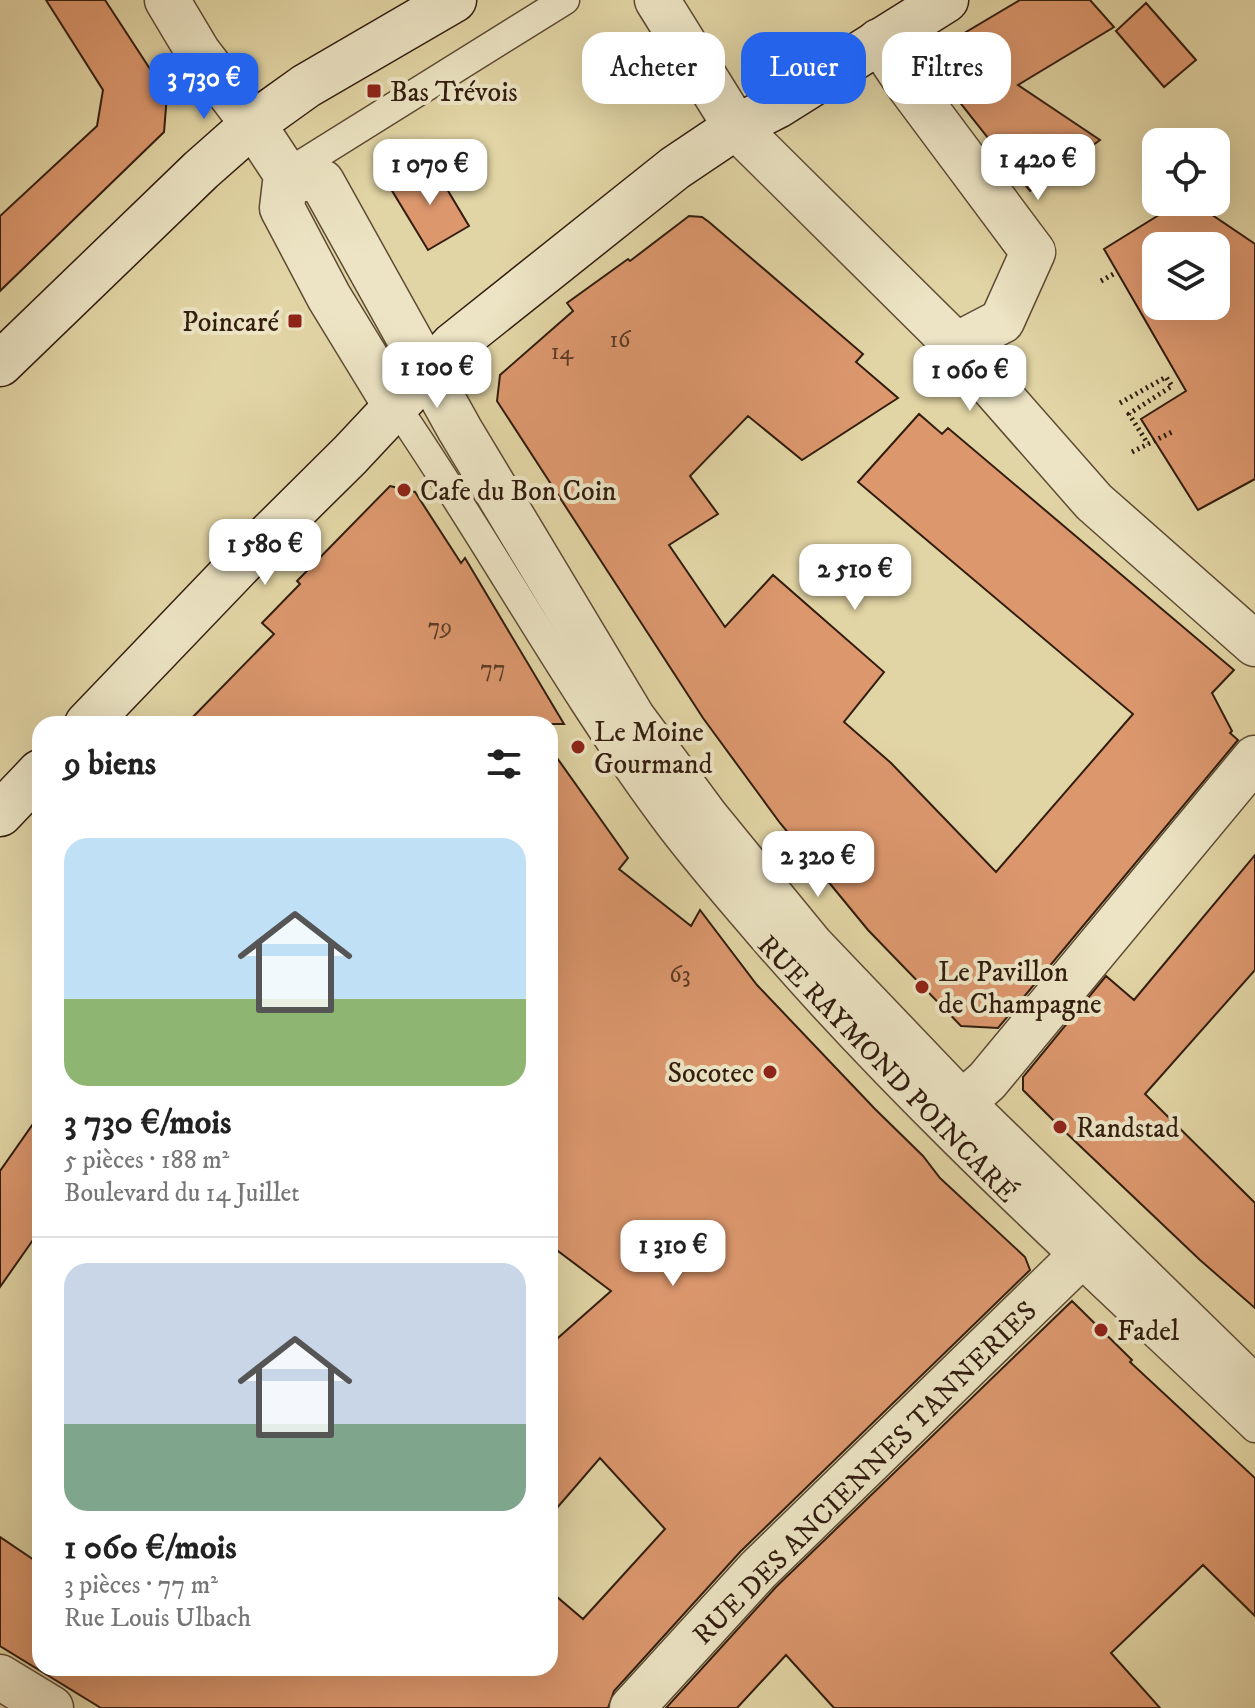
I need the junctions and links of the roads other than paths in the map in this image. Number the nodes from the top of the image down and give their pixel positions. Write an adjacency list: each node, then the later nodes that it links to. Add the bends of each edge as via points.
1 (167, 0): 7 (street, via 198,52)
2 (454, 0): 7 (street, via 306,86)
3 (565, 0): 9 (lane)
4 (657, 0): 8 (street)
5 (946, 0): 6 (street)
6 (879, 41): 8 (street); 10 (street, via 1033,252 1002,321)
7 (253, 124): 9 (street); 11 (street)
8 (736, 127): 10 (street); 12 (street, via 675,168)
9 (286, 174): 12 (street, RUE RAYMOND POINCARÉ, via 322,182); 13 (street, RUE RAYMOND POINCARÉ, via 282,208)
10 (956, 345): 14 (street, via 1094,502)
11 (0, 364)
12 (428, 369): 13 (street); 19 (street, RUE RAYMOND POINCARÉ, via 633,718 811,945)
13 (395, 405): 15 (street); 20 (lane, RUE RAYMOND POINCARÉ, via 605,735 714,881 889,1078)
14 (1255, 644)
15 (95, 716)
16 (1255, 758): 19 (street, via 987,1081)
17 (32, 780): 18 (street)
18 (0, 814)
19 (962, 1103): 20 (street, RUE RAYMOND POINCARÉ)
20 (1088, 1249): 21 (street, RUE RAYMOND POINCARÉ); 22 (lane, RUE RAYMOND POINCARÉ); 25 (street, RUE DES ANCIENNES TANNERIES, via 758,1570)
21 (1255, 1389)
22 (1255, 1428)
23 (0, 1677): 24 (street)
24 (51, 1708)
25 (632, 1708)

